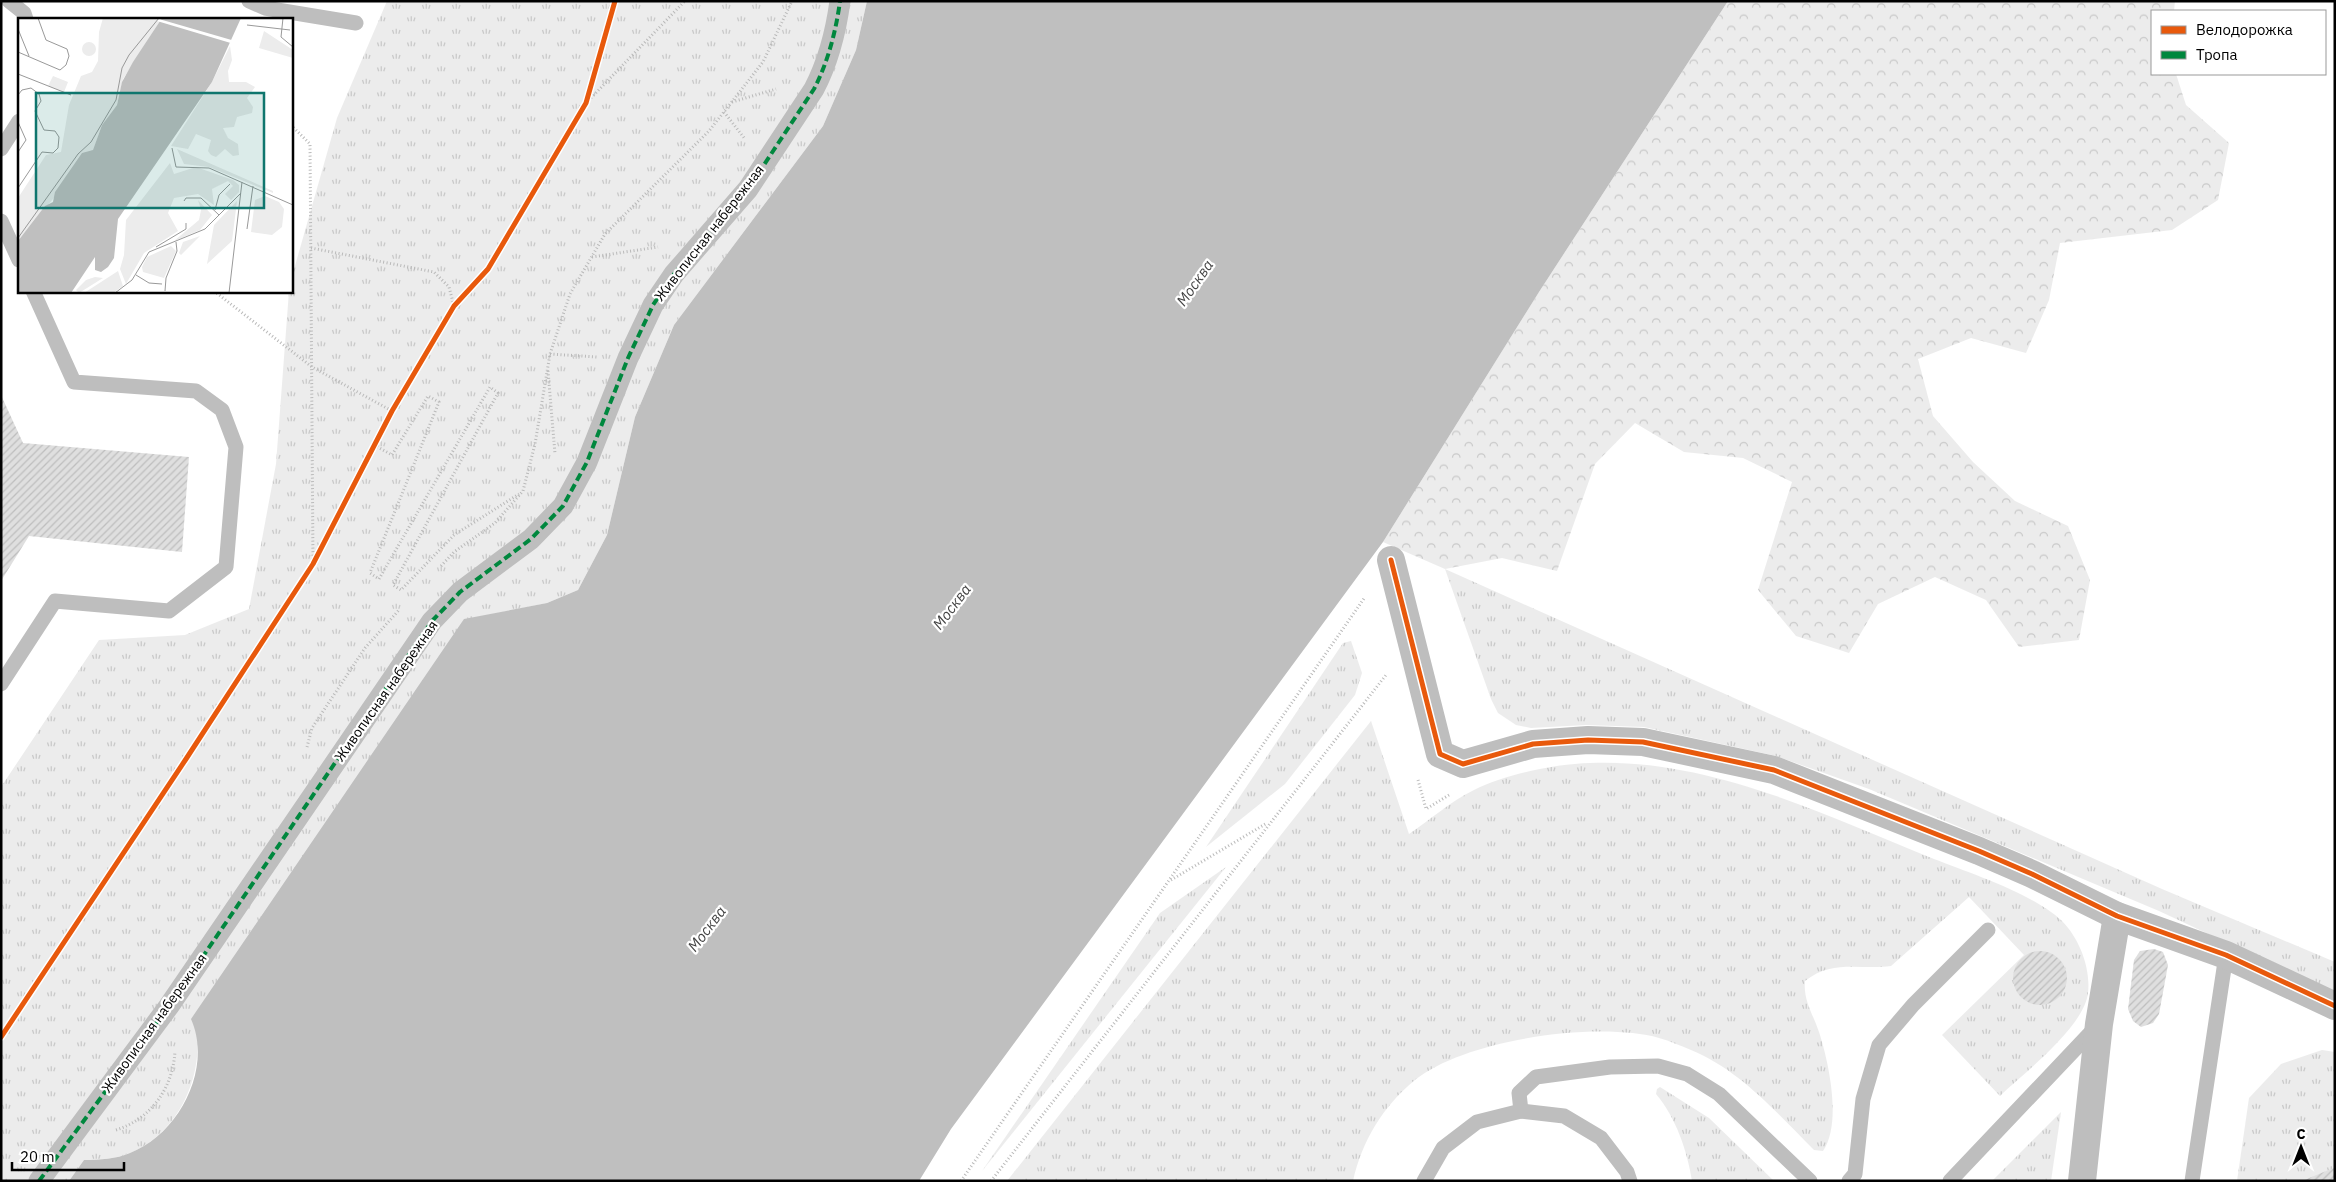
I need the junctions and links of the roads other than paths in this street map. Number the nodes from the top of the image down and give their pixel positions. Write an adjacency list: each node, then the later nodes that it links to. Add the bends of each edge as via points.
1 (9, 1): 4 (lane, via 24,12)
2 (249, 1): 5 (lane, via 265,8)
3 (840, 1): 19 (street, Живописная набережная, via 832,40 814,89 748,189 674,274 654,305 628,358 587,462 563,506 531,539 460,592 432,621 169,1006)
4 (26, 18)
5 (356, 23)
6 (18, 123): 7 (lane)
7 (1, 149)
8 (1, 222): 9 (lane)
9 (18, 258)
10 (33, 292): 12 (lane, via 74,382 196,391 222,410 236,446 226,567 169,611 55,601)
11 (1391, 560): 13 (street, via 1440,754 1463,764 1533,744 1588,740 1643,742 1774,770 2006,862)
12 (1, 684)
13 (2117, 916): 15 (street); 17 (street)
14 (1988, 930): 23 (lane, via 1913,1005 1879,1045 1864,1099 1855,1174)
15 (2226, 955): 16 (street); 26 (lane)
16 (2335, 1006)
17 (2099, 1024): 24 (lane); 25 (street)
18 (1521, 1111): 20 (lane, via 1477,1122 1444,1148); 21 (lane, via 1564,1116 1601,1138 1627,1172); 22 (lane, via 1519,1093 1536,1077 1610,1067 1658,1066 1688,1074 1719,1094)
19 (39, 1181)
20 (1424, 1181)
21 (1630, 1181)
22 (1810, 1181)
23 (1849, 1181)
24 (1950, 1181)
25 (2082, 1181)
26 (2192, 1181)

